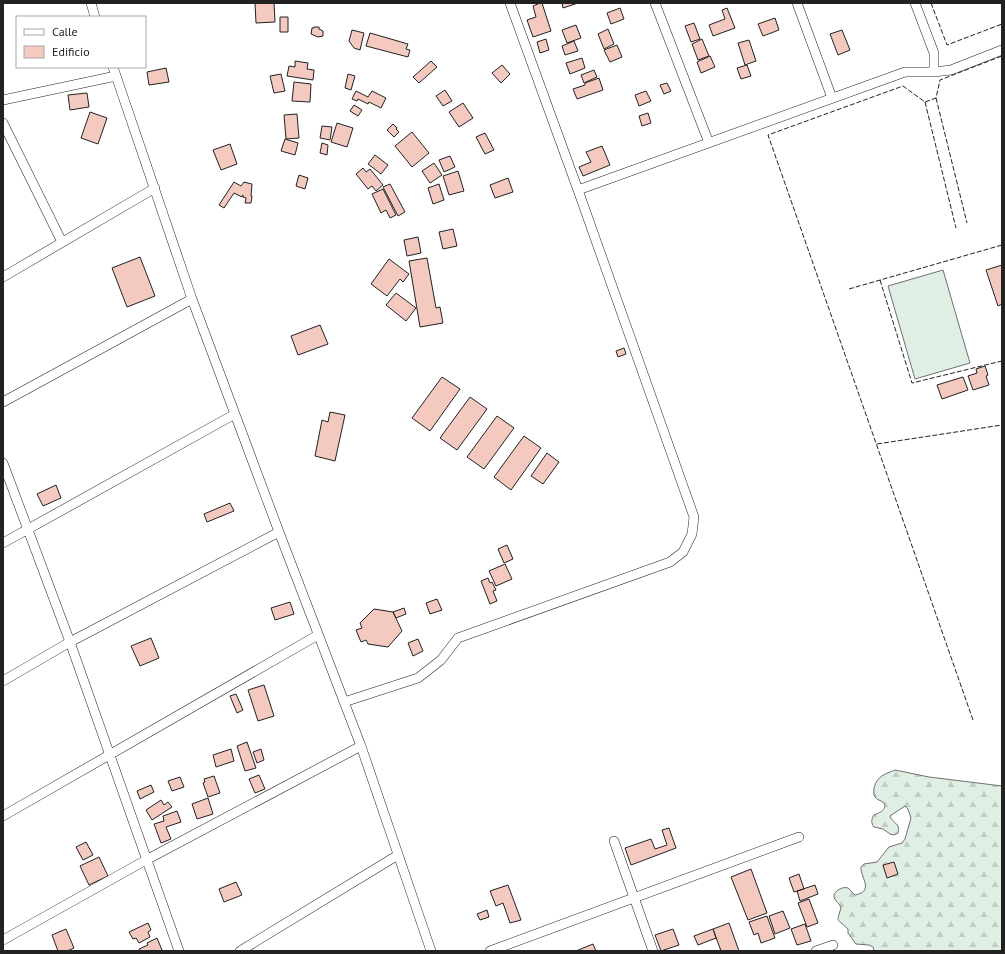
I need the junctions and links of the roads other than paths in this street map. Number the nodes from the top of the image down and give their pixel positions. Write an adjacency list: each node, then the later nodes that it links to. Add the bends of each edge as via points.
1 (91, 3): 6 (street)
2 (510, 3): 16 (street)
3 (655, 3): 14 (street)
4 (797, 3): 11 (street)
5 (915, 3): 9 (street, via 934,53)
6 (96, 16)
7 (1002, 50): 9 (street, via 951,70)
8 (113, 68): 10 (street)
9 (934, 72): 11 (street, via 905,72)
10 (116, 76): 12 (street); 15 (street)
11 (832, 98): 14 (street)
12 (3, 100)
13 (3, 123): 17 (street)
14 (709, 143): 16 (street)
15 (155, 188): 17 (street); 19 (street)
16 (578, 190): 29 (street, via 694,517 692,534 683,552 670,562 458,638 441,660 418,678)
17 (62, 242): 18 (street)
18 (3, 277)
19 (192, 299): 20 (street); 21 (street)
20 (3, 402)
21 (235, 414): 23 (street); 24 (street)
22 (3, 463): 23 (street)
23 (27, 530): 25 (street); 27 (street)
24 (279, 532): 26 (street); 27 (street)
25 (3, 543)
26 (318, 635): 29 (street); 31 (street)
27 (70, 642): 28 (street); 31 (street)
28 (3, 681)
29 (344, 702): 30 (street)
30 (361, 746): 35 (street); 36 (street)
31 (110, 755): 32 (street); 36 (street)
32 (3, 816)
33 (799, 836): 37 (street)
34 (614, 841): 37 (street)
35 (398, 855): 41 (street); 42 (street)
36 (146, 860): 38 (street); 40 (street)
37 (634, 898): 43 (street); 44 (street)
38 (3, 940)
39 (833, 945): 45 (street)
40 (179, 951)
41 (240, 951)
42 (431, 951)
43 (490, 951)
44 (653, 951)
45 (816, 951)

